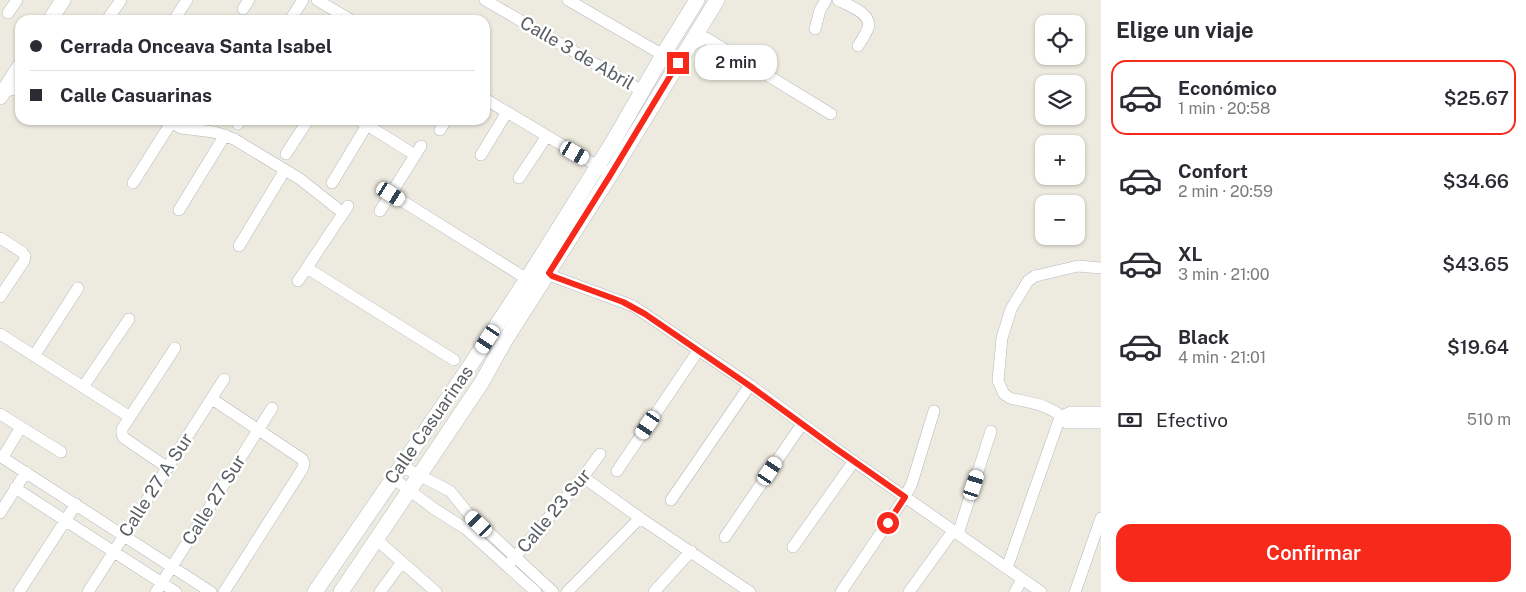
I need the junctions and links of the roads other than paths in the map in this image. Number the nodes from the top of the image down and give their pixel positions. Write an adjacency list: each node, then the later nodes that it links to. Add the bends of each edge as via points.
1 (17, 0): 13 (street)
2 (63, 0): 14 (main road)
3 (121, 0): 15 (street)
4 (187, 0): 16 (street)
5 (303, 0): 17 (street)
6 (316, 0): 18 (street)
7 (485, 0): 25 (street, Calle 3 de Abril)
8 (568, 0): 22 (street)
9 (697, 0): 22 (main road, Calle Casuarinas)
10 (826, 0): 19 (street)
11 (838, 0): 20 (street, via 869,21)
12 (715, 1): 21 (main road, Calle Casuarinas)
13 (8, 13)
14 (53, 15)
15 (114, 15)
16 (177, 15)
17 (293, 15)
18 (341, 15)
19 (815, 29)
20 (858, 46)
21 (688, 47): 29 (street, via 706,38); 41 (main road, Calle Casuarinas)
22 (663, 55): 25 (main road, Calle Casuarinas)
23 (15, 74): 26 (main road)
24 (15, 89): 26 (street)
25 (642, 90): 39 (main road, Calle Casuarinas)
26 (2, 95)
27 (490, 102): 28 (street)
28 (507, 112): 36 (street); 38 (street)
29 (831, 114)
30 (166, 125): 44 (street)
31 (175, 125): 35 (street)
32 (305, 125): 37 (street)
33 (362, 125): 43 (street)
34 (367, 125): 45 (street, via 418,150)
35 (225, 135): 40 (street); 46 (street)
36 (547, 136): 39 (street); 42 (street)
37 (286, 154)
38 (481, 155)
39 (598, 166): 41 (street); 53 (main road, Calle Casuarinas)
40 (286, 170): 49 (street); 50 (street, via 345,210)
41 (611, 174): 52 (main road, Calle Casuarinas)
42 (519, 178)
43 (332, 182)
44 (133, 183)
45 (391, 194): 47 (street); 53 (street)
46 (179, 210)
47 (380, 211)
48 (0, 238): 56 (street, via 25,256)
49 (239, 246)
50 (308, 268): 54 (street); 62 (street)
51 (1101, 268): 72 (street, via 1078,266 1034,276 1011,309 1002,338 997,375 1004,394 1055,410)
52 (549, 273): 60 (street, via 633,306); 85 (main road, Calle Casuarinas)
53 (527, 279): 84 (main road, Calle Casuarinas)
54 (298, 281)
55 (78, 288): 61 (street)
56 (0, 297)
57 (129, 319): 65 (street)
58 (0, 334): 61 (street)
59 (175, 348): 70 (street)
60 (698, 351): 64 (street); 82 (street)
61 (34, 356): 65 (street)
62 (454, 360)
63 (224, 379): 66 (street, Calle 27 A Sur)
64 (750, 386): 73 (street); 92 (street)
65 (82, 387): 70 (street)
66 (212, 399): 75 (street); 81 (street, Calle 27 A Sur)
67 (272, 408): 75 (street, Calle 27 Sur)
68 (934, 412): 90 (street)
69 (0, 414): 74 (street)
70 (130, 417): 81 (street, via 122,429 124,438)
71 (1097, 418): 72 (street, via 1072,412)
72 (1065, 419): 110 (street)
73 (802, 424): 80 (street); 102 (street)
74 (21, 428): 77 (street); 79 (street)
75 (259, 430): 109 (street, Calle 27 Sur); 117 (street, via 302,459 303,468)
76 (991, 431): 100 (street, via 963,521)
77 (61, 452)
78 (600, 454): 86 (street, Calle 23 Sur)
79 (1, 457): 83 (street)
80 (854, 461): 90 (street); 104 (street)
81 (168, 468): 101 (street, Calle 27 A Sur)
82 (616, 471)
83 (26, 472): 88 (street); 94 (street)
84 (397, 472): 85 (street); 89 (street); 118 (main road, Calle Casuarinas)
85 (419, 477): 87 (street); 89 (main road, Calle Casuarinas)
86 (583, 477): 97 (street); 108 (street, Calle 23 Sur)
87 (437, 484): 91 (street); 93 (street, via 426,493)
88 (15, 488): 96 (street); 99 (street)
89 (410, 490): 93 (street); 103 (main road, Calle Casuarinas)
90 (905, 497): 100 (street); 127 (street)
91 (456, 498): 95 (street, via 453,508 446,513); 108 (street)
92 (671, 500)
93 (428, 503): 95 (street)
94 (76, 504): 99 (street); 101 (street)
95 (439, 512): 108 (street)
96 (0, 513)
97 (640, 518): 105 (street); 124 (street)
98 (1101, 518): 131 (street)
99 (65, 520): 106 (street); 113 (street)
100 (955, 532): 110 (street); 128 (street)
101 (124, 536): 106 (street, Calle 27 A Sur); 109 (street)
102 (725, 537)
103 (377, 540): 107 (street); 119 (main road, Calle Casuarinas)
104 (793, 547)
105 (691, 551): 112 (street); 125 (street)
106 (114, 552): 111 (street); 114 (street, Calle 27 A Sur)
107 (402, 562): 120 (street); 121 (street)
108 (511, 562): 122 (street); 123 (street)
109 (172, 567): 111 (street, Calle 27 Sur); 116 (street)
110 (1014, 573): 129 (street); 130 (street)
111 (159, 587): 115 (street)
112 (736, 588): 126 (street)
113 (19, 592)
114 (88, 592)
115 (176, 592)
116 (211, 592)
117 (224, 592)
118 (315, 592)
119 (342, 592)
120 (380, 592)
121 (436, 592)
122 (536, 592)
123 (553, 592)
124 (567, 592)
125 (654, 592)
126 (750, 592)
127 (841, 592)
128 (909, 592)
129 (1015, 592)
130 (1041, 592)
131 (1075, 592)

